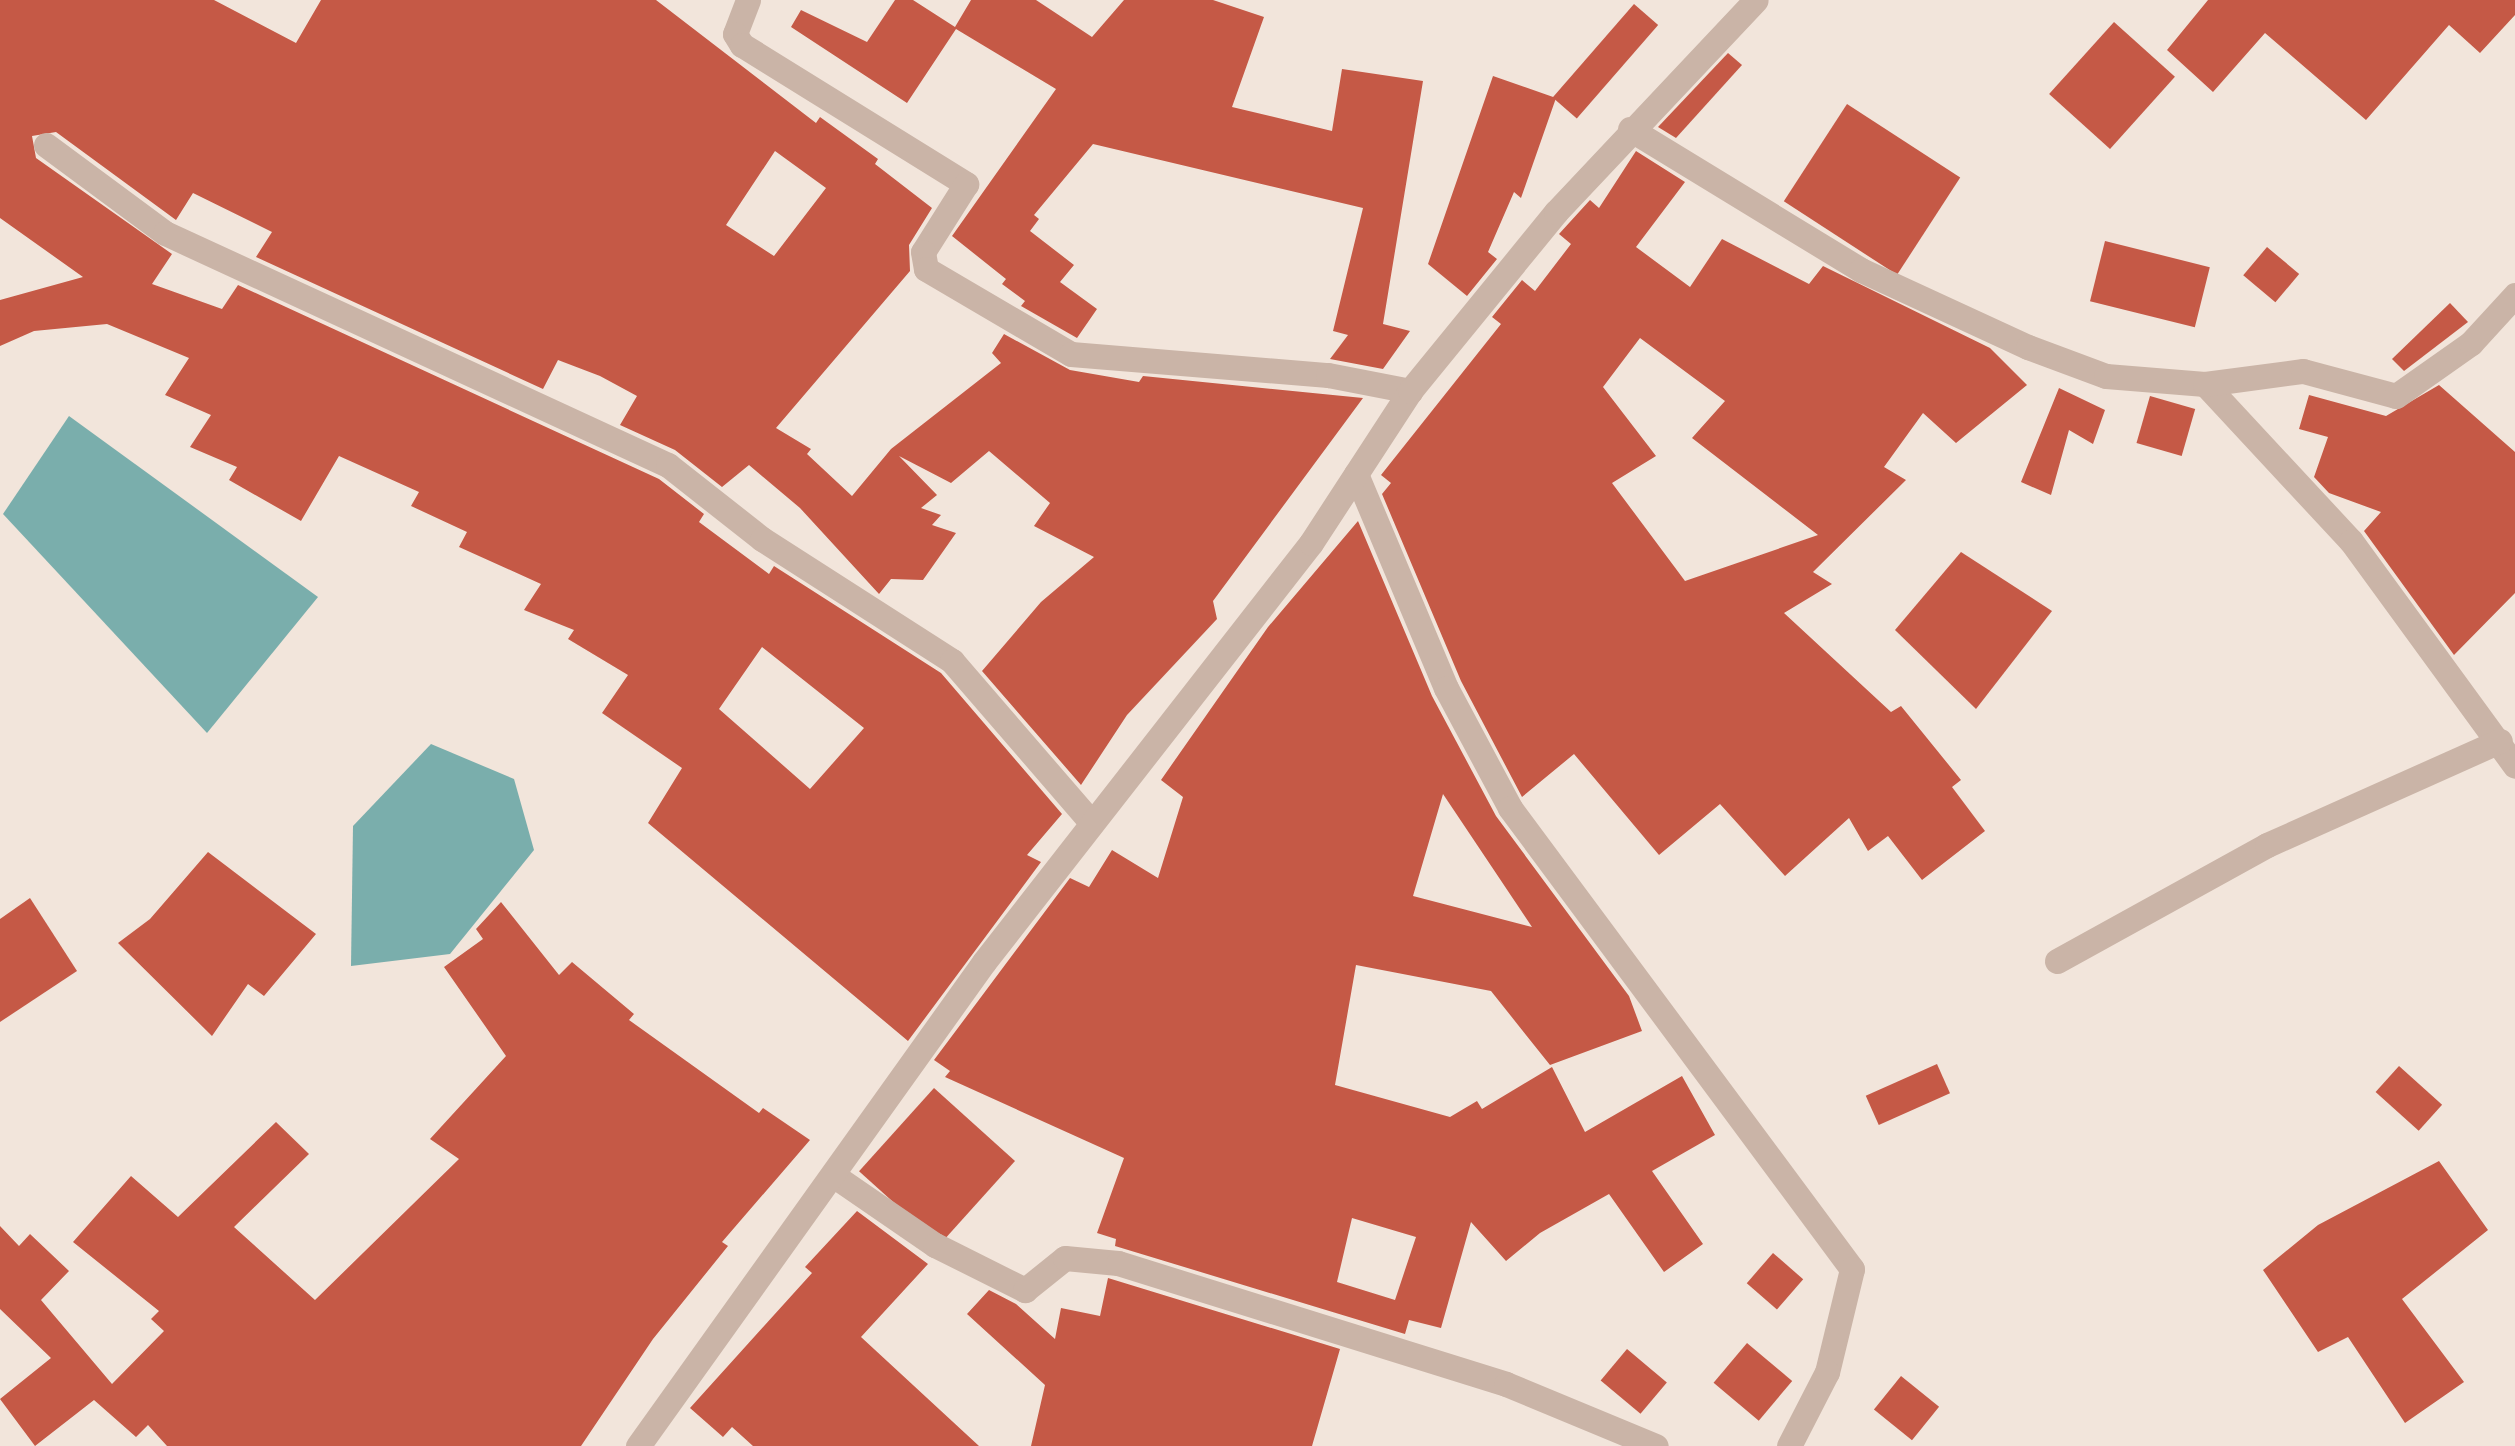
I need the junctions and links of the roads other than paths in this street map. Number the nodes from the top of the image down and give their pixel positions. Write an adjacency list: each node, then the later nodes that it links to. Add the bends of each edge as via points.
1 (748, 0): 7 (street, via 735,34 742,44 966,184 922,252 926,269 1071,354 1328,375)
2 (1756, 0): 3 (street)
3 (1630, 130): 6 (street, via 1861,270 2028,347 2106,376); 7 (street)
4 (46, 145): 11 (street, via 165,233 668,465 762,539 952,661)
5 (2515, 295): 6 (street, via 2471,343 2396,396 2302,371)
6 (2206, 384): 9 (street, via 2352,541)
7 (1410, 391): 8 (street)
8 (1356, 474): 11 (street); 16 (street, via 1446,688 1510,808 1852,1270 1827,1372)
9 (2500, 740): 10 (street); 12 (street, via 2267,845)
10 (2515, 766)
11 (1092, 823): 13 (street)
12 (2057, 961)
13 (833, 1175): 14 (street); 15 (street, via 935,1245 1026,1290 1065,1258 1118,1263 1506,1384)
14 (638, 1446)
15 (1656, 1446)
16 (1789, 1446)

